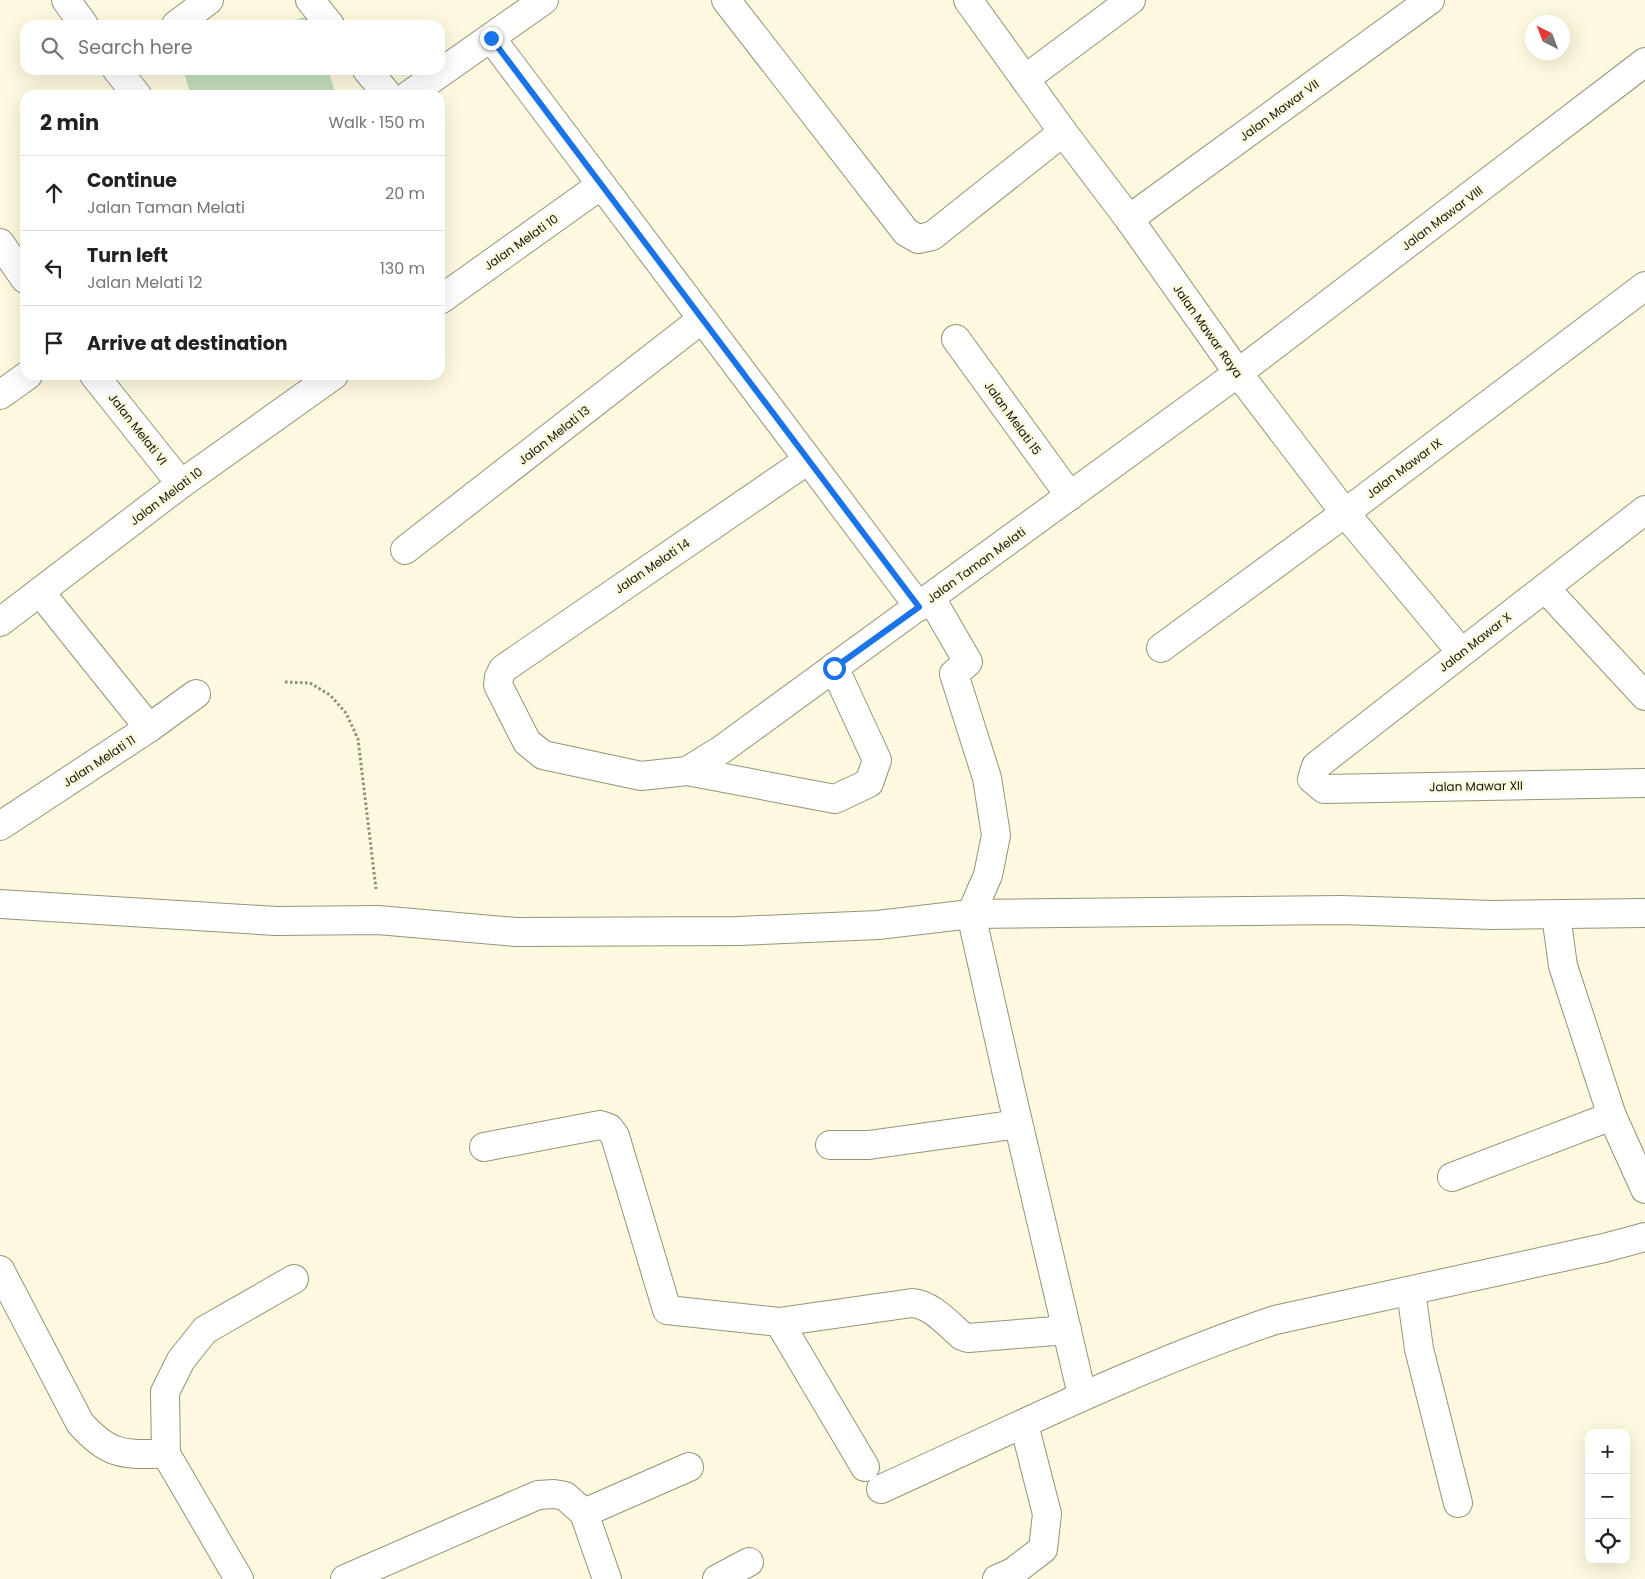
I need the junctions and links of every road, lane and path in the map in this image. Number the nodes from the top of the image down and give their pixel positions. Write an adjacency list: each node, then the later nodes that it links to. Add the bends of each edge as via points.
1 (66, 0): 9 (street)
2 (209, 0): 10 (street)
3 (310, 0): 11 (street)
4 (544, 0): 12 (street)
5 (726, 0): 22 (street, via 906,232 918,238 932,236)
6 (968, 0): 18 (street, Jalan Mawar Raya)
7 (1131, 0): 18 (street)
8 (1430, 0): 24 (street, Jalan Mawar VII)
9 (80, 20)
10 (183, 20)
11 (326, 20)
12 (491, 38): 14 (street); 23 (street)
13 (1645, 62): 31 (street, Jalan Mawar VIII)
14 (445, 70)
15 (121, 75): 19 (street)
16 (371, 75): 20 (street)
17 (438, 75): 21 (street)
18 (1025, 79): 22 (street, Jalan Mawar Raya)
19 (133, 90)
20 (384, 90)
21 (416, 90)
22 (1063, 132): 24 (street, Jalan Mawar Raya)
23 (601, 185): 28 (street, Jalan Melati 10); 29 (street)
24 (1129, 219): 31 (street, Jalan Mawar Raya)
25 (0, 243): 26 (street)
26 (20, 272)
27 (1645, 286): 40 (street, Jalan Mawar IX)
28 (445, 296)
29 (702, 319): 36 (street); 41 (street, Jalan Melati 13)
30 (956, 339): 38 (street, Jalan Melati 15)
31 (1238, 374): 38 (street, Jalan Taman Melati); 40 (street, Jalan Mawar Raya)
32 (21, 380): 35 (street)
33 (98, 380): 37 (street, Jalan Melati VI)
34 (327, 380): 37 (street, Jalan Melati 10)
35 (0, 395)
36 (808, 460): 44 (street); 49 (street, Jalan Melati 14, via 512,662)
37 (181, 484): 43 (street, Jalan Melati 10)
38 (1070, 496): 44 (street, Jalan Taman Melati)
39 (1645, 510): 42 (street, Jalan Mawar X)
40 (1345, 513): 46 (street, Jalan Mawar IX); 47 (street, Jalan Mawar Raya)
41 (405, 550)
42 (1546, 588): 47 (street, Jalan Mawar X); 52 (street)
43 (40, 592): 45 (street, Jalan Melati 10); 53 (street)
44 (925, 602): 48 (street, Jalan Taman Melati); 60 (street, via 968,662 954,674 987,778 996,835 988,875)
45 (0, 622)
46 (1161, 648)
47 (1461, 652): 55 (street, Jalan Mawar X, via 1316,766)
48 (834, 668): 54 (street, Jalan Taman Melati); 54 (street, via 877,760 870,783 835,799)
49 (499, 676): 54 (street, Jalan Taman Melati, via 498,685 527,742 544,755 641,776)
50 (285, 682): 62 (path, via 310,683 330,695 346,713 358,739 376,877)
51 (196, 694): 53 (street, Jalan Melati 11)
52 (1645, 696)
53 (149, 728): 57 (street, Jalan Melati 11)
54 (687, 771)
55 (1312, 779): 56 (street, Jalan Mawar XII, via 1324,789)
56 (1645, 782)
57 (0, 826)
58 (0, 904): 62 (street, via 276,920)
59 (1645, 913): 61 (street)
60 (971, 914): 61 (street, via 1340,910); 62 (street, via 878,925 738,931 516,932); 64 (street)
61 (1556, 917): 63 (street, via 1563,966)
62 (378, 920)
63 (1612, 1116): 67 (street); 68 (street)
64 (1018, 1124): 65 (street, via 869,1145); 74 (street)
65 (830, 1145)
66 (484, 1147): 73 (street, via 600,1125 609,1128 615,1136 667,1310)
67 (1452, 1176)
68 (1645, 1189)
69 (1645, 1237): 72 (street)
70 (0, 1270): 77 (street, via 80,1423 93,1438 108,1449 130,1454)
71 (294, 1279): 77 (street, via 205,1330 181,1360 165,1392)
72 (1411, 1292): 75 (street, via 1275,1320); 81 (street, via 1419,1349)
73 (779, 1322): 74 (street, via 912,1303 928,1307 968,1338); 79 (street)
74 (1067, 1330): 75 (street)
75 (1082, 1396): 76 (street)
76 (1024, 1424): 80 (street); 88 (street, via 1047,1514 1043,1549 1013,1572)
77 (166, 1454): 84 (street)
78 (689, 1467): 82 (street)
79 (865, 1467)
80 (881, 1489)
81 (1458, 1504)
82 (584, 1513): 85 (street, via 565,1496 538,1495); 86 (street)
83 (749, 1562): 87 (street)
84 (239, 1579)
85 (345, 1579)
86 (607, 1579)
87 (717, 1579)
88 (997, 1579)

